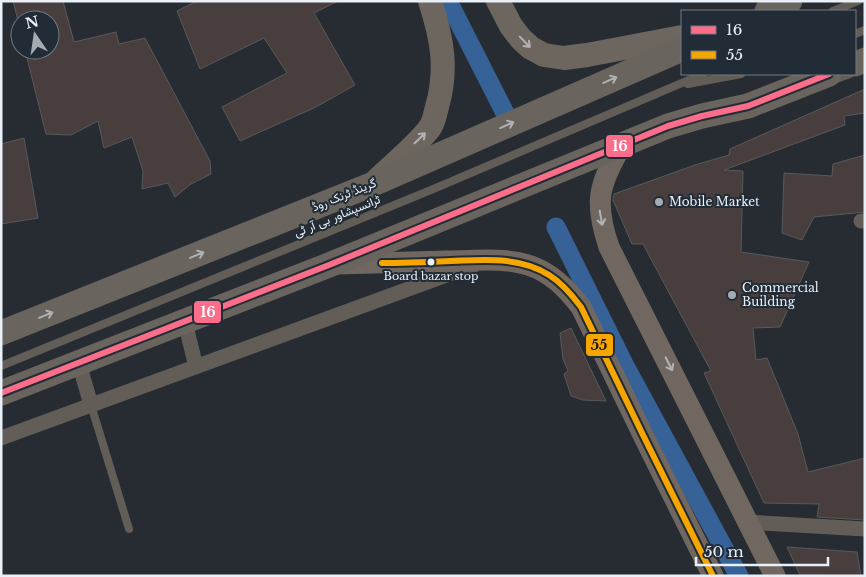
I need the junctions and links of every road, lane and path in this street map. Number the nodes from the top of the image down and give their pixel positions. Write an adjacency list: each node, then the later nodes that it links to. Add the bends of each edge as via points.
1 (430, 1): 16 (main road, one-way to 1, via 431,127 436,112 444,62)
2 (498, 1): 7 (main road, one-way to 7, via 521,39 544,56 587,55)
3 (790, 1): 5 (highway)
4 (858, 1): 6 (lane)
5 (769, 10)
6 (836, 10)
7 (681, 37)
8 (681, 49): 16 (highway, گرینڈ ٹرنک روڈ, one-way to 8)
9 (701, 75): 13 (lane, ٹرانسپشاور بی آر ٹی)
10 (735, 75): 13 (lane, ٹرانسپشاور بی آر ٹی)
11 (827, 75): 15 (highway, via 748,106 668,126)
12 (847, 75): 14 (lane)
13 (681, 84): 22 (lane, ٹرانسپشاور بی آر ٹی)
14 (751, 111)
15 (615, 158): 18 (highway, via 576,164); 27 (main road, one-way to 27, via 600,193 599,213 609,247)
16 (373, 184): 20 (highway, گرینڈ ٹرنک روڈ, one-way to 16)
17 (487, 260): 18 (main road); 23 (street); 30 (main road, via 513,261 548,274 568,290 581,307)
18 (330, 265): 19 (highway)
19 (185, 322): 21 (highway); 23 (street)
20 (1, 333)
21 (79, 363): 24 (highway); 25 (street)
22 (1, 366)
23 (196, 367): 25 (street)
24 (1, 393)
25 (91, 405): 26 (street); 28 (lane)
26 (1, 438)
27 (747, 522): 29 (street); 31 (main road)
28 (129, 529)
29 (865, 529)
30 (713, 576)
31 (775, 576)

